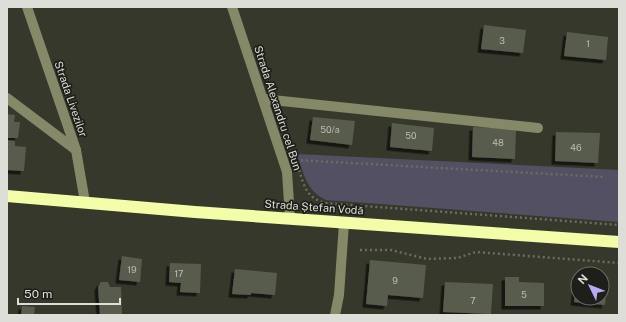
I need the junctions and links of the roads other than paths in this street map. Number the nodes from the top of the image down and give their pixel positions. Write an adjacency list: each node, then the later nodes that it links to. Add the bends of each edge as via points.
1 (27, 7): 6 (street, Strada Livezilor)
2 (232, 7): 4 (street, Strada Alexandru cel Bun)
3 (7, 98): 6 (street)
4 (263, 99): 5 (street); 9 (street, Strada Alexandru cel Bun, via 288,172)
5 (538, 128)
6 (76, 150): 8 (street, Strada Livezilor)
7 (7, 196): 8 (highway, Strada Ștefan Vodă)
8 (85, 202): 9 (highway, Strada Ștefan Vodă)
9 (290, 218): 10 (highway, Strada Ștefan Vodă)
10 (344, 223): 11 (highway, Strada Ștefan Vodă); 12 (street)
11 (619, 242)
12 (336, 315)

